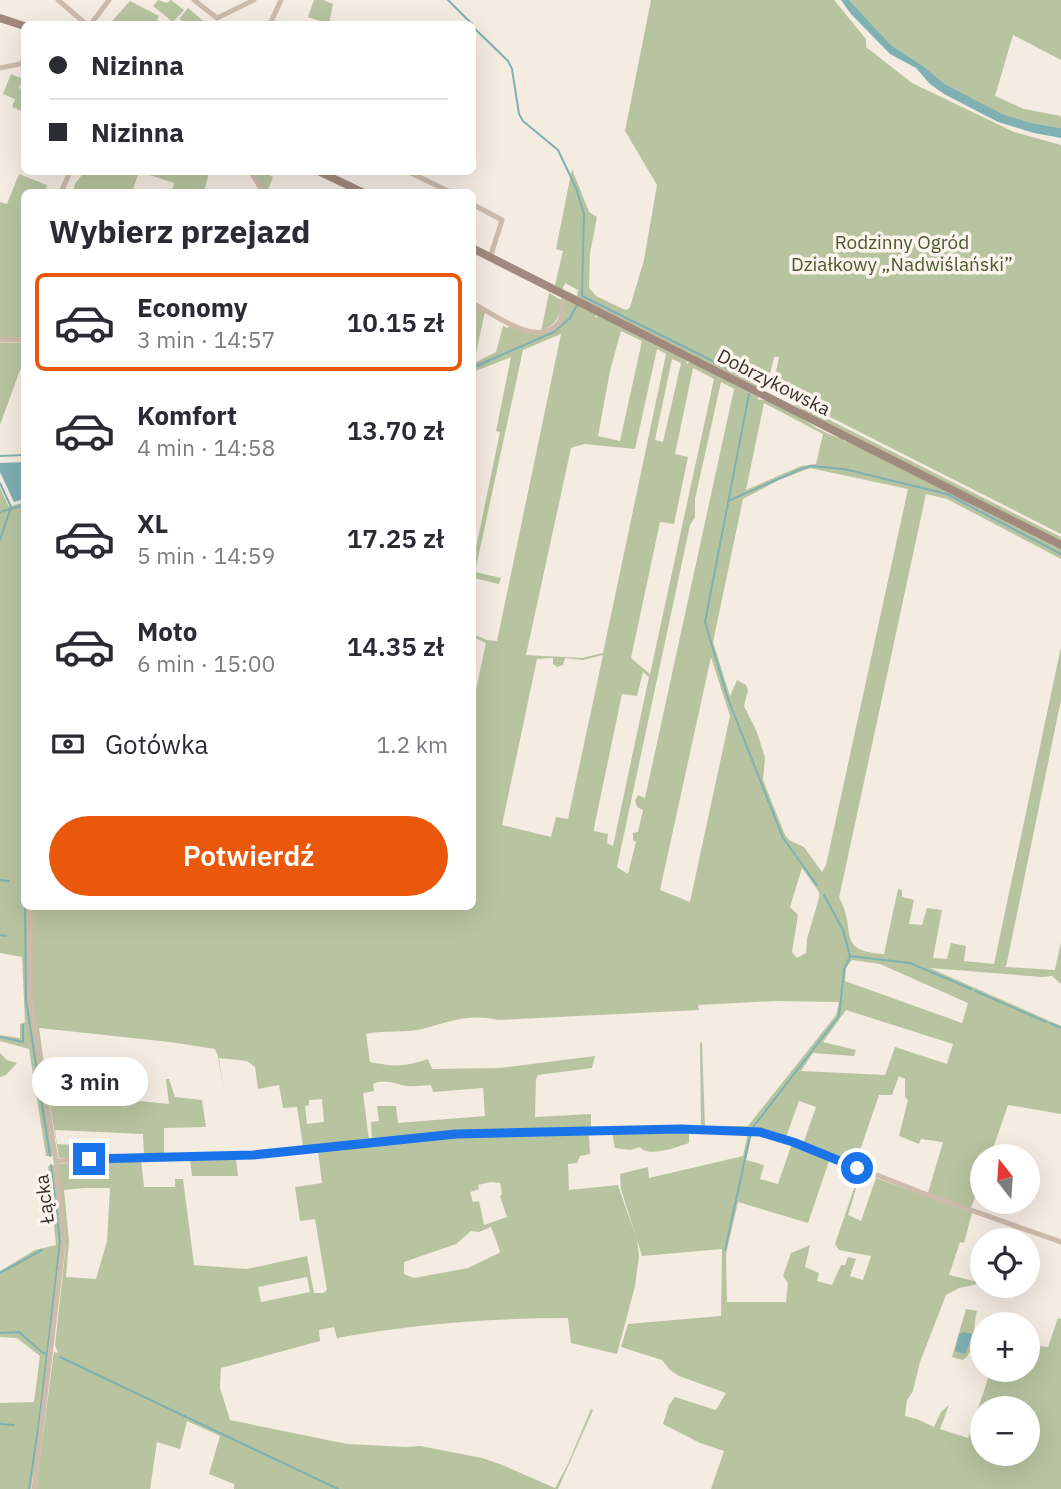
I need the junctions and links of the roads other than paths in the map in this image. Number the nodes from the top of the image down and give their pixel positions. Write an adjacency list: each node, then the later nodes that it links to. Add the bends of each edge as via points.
1 (58, 0): 7 (street)
2 (109, 0): 8 (street)
3 (194, 0): 4 (street, via 217,18)
4 (254, 0)
5 (281, 0): 9 (street)
6 (0, 18): 10 (main road)
7 (82, 21)
8 (93, 21)
9 (271, 21)
10 (21, 25)
11 (21, 64): 12 (street)
12 (0, 68)
13 (326, 175): 15 (main road)
14 (415, 175): 16 (street)
15 (356, 189)
16 (444, 189)
17 (476, 206): 19 (street, via 502,220)
18 (476, 250): 19 (main road, Dobrzykowska)
19 (491, 258): 20 (main road, Dobrzykowska)
20 (565, 295): 21 (street, via 560,321 541,334); 24 (main road, Dobrzykowska)
21 (476, 305)
22 (0, 340): 23 (street)
23 (21, 340)
24 (1061, 545)
25 (30, 910): 26 (street, Łącka, via 30,998)
26 (56, 1161): 27 (street, via 253,1155 456,1134 752,1131 793,1142); 28 (street, Łącka, via 64,1238)
27 (1061, 1242)
28 (34, 1489)

